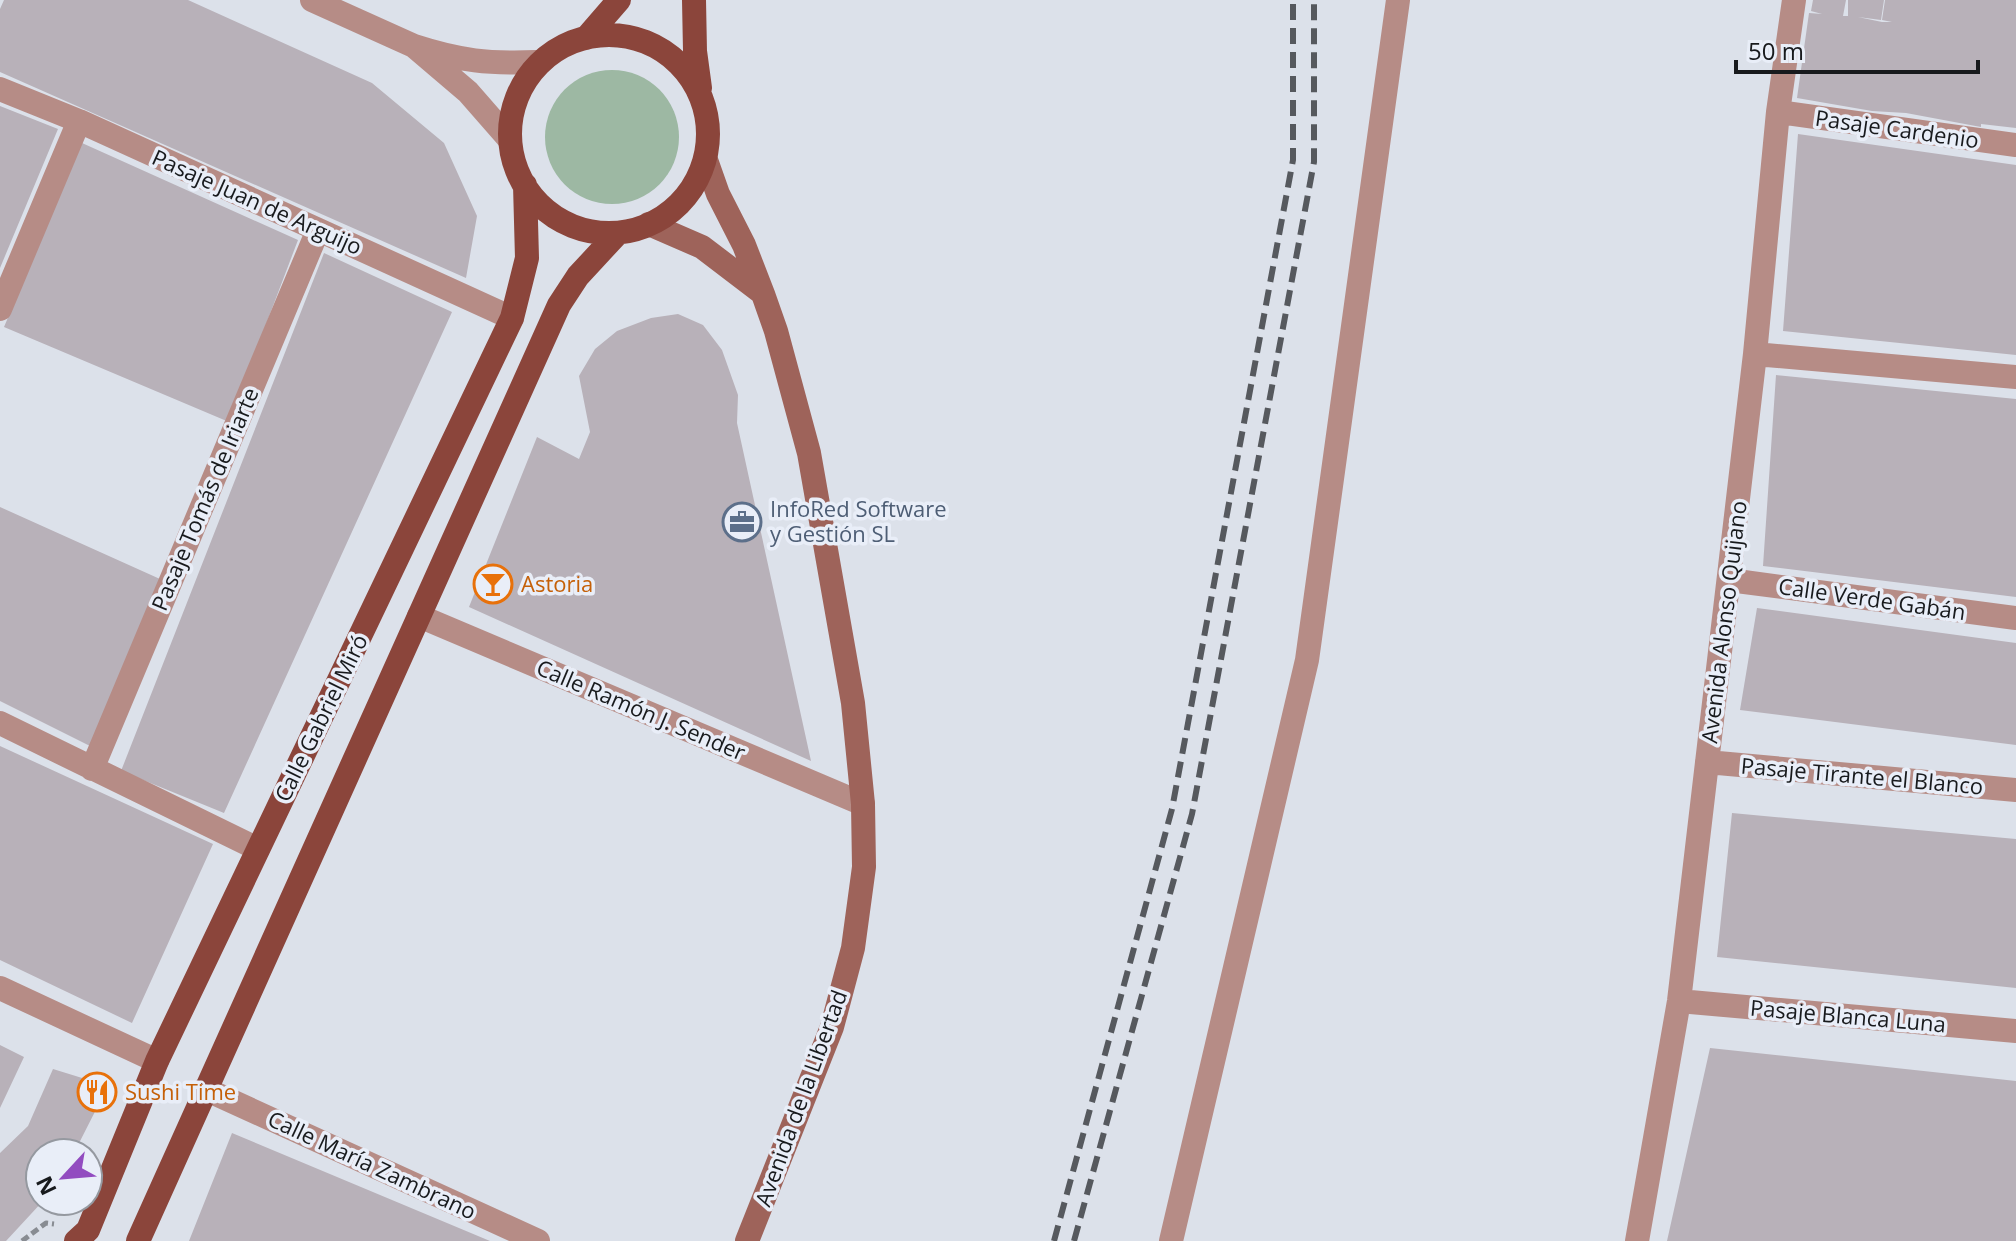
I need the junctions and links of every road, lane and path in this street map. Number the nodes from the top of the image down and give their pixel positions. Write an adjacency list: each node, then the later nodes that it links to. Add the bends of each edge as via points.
1 (312, 0): 7 (street)
2 (619, 0): 6 (main road)
3 (694, 0): 10 (main road)
4 (1398, 0): 43 (street, via 1307,660)
5 (1794, 0): 11 (street, Avenida Alonso Quijano)
6 (586, 38): 8 (main road, via 560,46); 10 (main road, via 639,39 683,68)
7 (414, 46): 8 (street, via 480,62); 13 (street, via 468,92)
8 (537, 62): 13 (main road, via 521,83)
9 (0, 89): 12 (street, Pasaje Juan de Arguijo)
10 (702, 98): 15 (main road, via 710,142)
11 (1778, 112): 14 (street, Pasaje Cardenio); 23 (street, Avenida Alonso Quijano)
12 (79, 121): 18 (street, Pasaje Juan de Arguijo); 21 (street)
13 (510, 140): 16 (main road)
14 (2016, 145)
15 (706, 160): 17 (main road, via 687,196); 20 (main road, Avenida de la Libertad)
16 (525, 185): 19 (main road, via 546,213 570,228); 22 (main road, Calle Gabriel Miró, via 527,258)
17 (649, 224): 19 (main road); 20 (main road, via 702,247)
18 (318, 230): 22 (street, Pasaje Juan de Arguijo); 30 (street, Pasaje Tomás de Iriarte)
19 (616, 235): 26 (main road, Calle Gabriel Miró, via 559,305)
20 (763, 294): 32 (main road, Avenida de la Libertad, via 809,453 853,703)
21 (0, 309)
22 (512, 318): 33 (main road, Calle Gabriel Miró)
23 (1755, 354): 24 (street); 25 (street, Avenida Alonso Quijano)
24 (2016, 377)
25 (1729, 580): 27 (street, Calle Verde Gabán); 29 (street, Avenida Alonso Quijano)
26 (419, 616): 32 (street, Calle Ramón J. Sender); 38 (main road, Calle Gabriel Miró)
27 (2016, 618)
28 (0, 723): 30 (street)
29 (1707, 762): 31 (street, Pasaje Tirante el Blanco); 35 (street, Avenida Alonso Quijano)
30 (92, 769): 33 (street)
31 (2016, 790)
32 (863, 804): 42 (main road, Avenida de la Libertad, via 864,867 853,948 832,1027)
33 (258, 849): 37 (main road, Calle Gabriel Miró)
34 (0, 988): 37 (street)
35 (1679, 1001): 36 (street, Pasaje Blanca Luna); 44 (street, Avenida Alonso Quijano)
36 (2016, 1031)
37 (157, 1061): 39 (main road, Calle Gabriel Miró, via 88,1230)
38 (205, 1089): 40 (main road, Calle Gabriel Miró); 41 (street, Calle María Zambrano)
39 (76, 1241)
40 (138, 1241)
41 (538, 1241)
42 (747, 1241)
43 (1171, 1241)
44 (1637, 1241)

